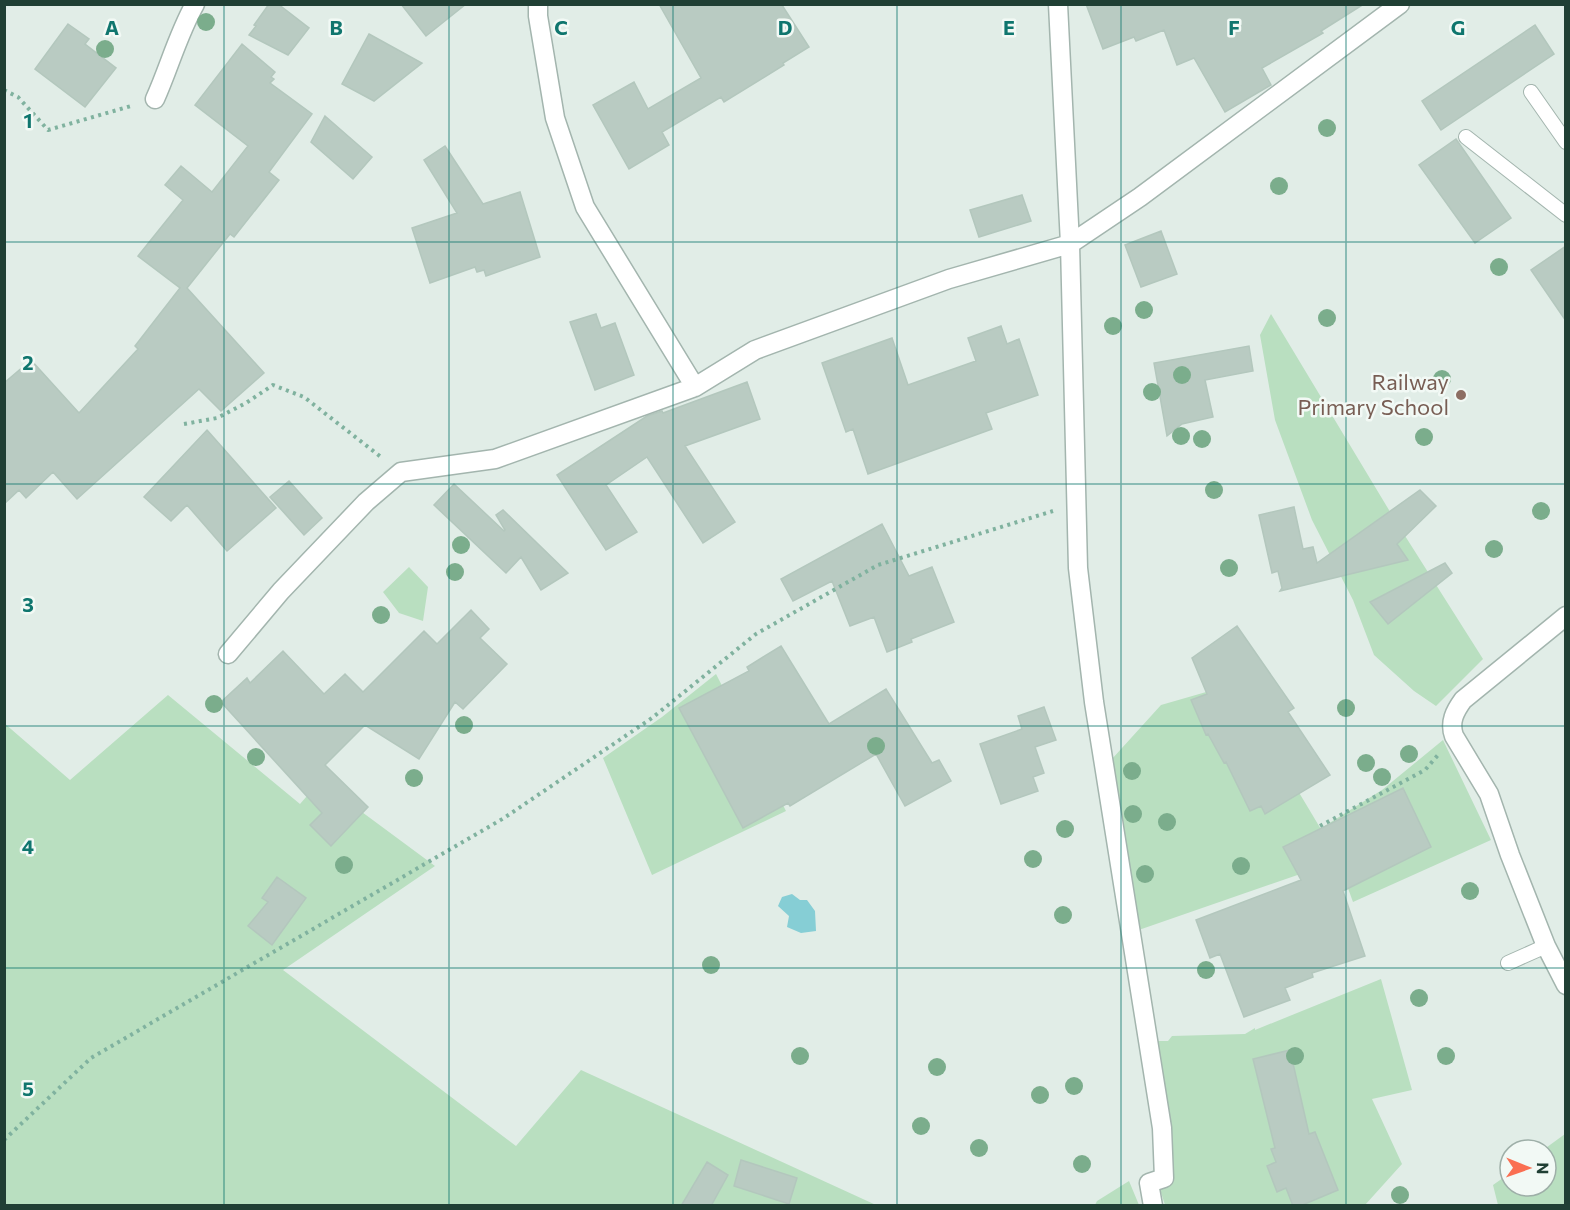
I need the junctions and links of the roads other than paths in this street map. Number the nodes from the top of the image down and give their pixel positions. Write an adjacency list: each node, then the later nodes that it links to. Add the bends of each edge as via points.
1 (195, 4): 6 (street)
2 (538, 4): 11 (street, via 555,118 585,207)
3 (1058, 4): 10 (street)
4 (1400, 4): 10 (street, via 1140,197)
5 (1531, 92): 8 (lane)
6 (155, 99)
7 (1466, 137): 9 (lane)
8 (1566, 141)
9 (1566, 215)
10 (1070, 244): 11 (street, via 949,279 755,350); 17 (street, via 1078,568 1094,702 1162,1128 1164,1178 1149,1183)
11 (695, 387): 13 (street, via 495,459 401,472 366,502 281,591)
12 (1566, 616): 14 (street, via 1463,700 1452,729 1490,794)
13 (228, 654)
14 (1546, 946): 15 (lane); 16 (street)
15 (1508, 963)
16 (1566, 985)
17 (1154, 1206)

